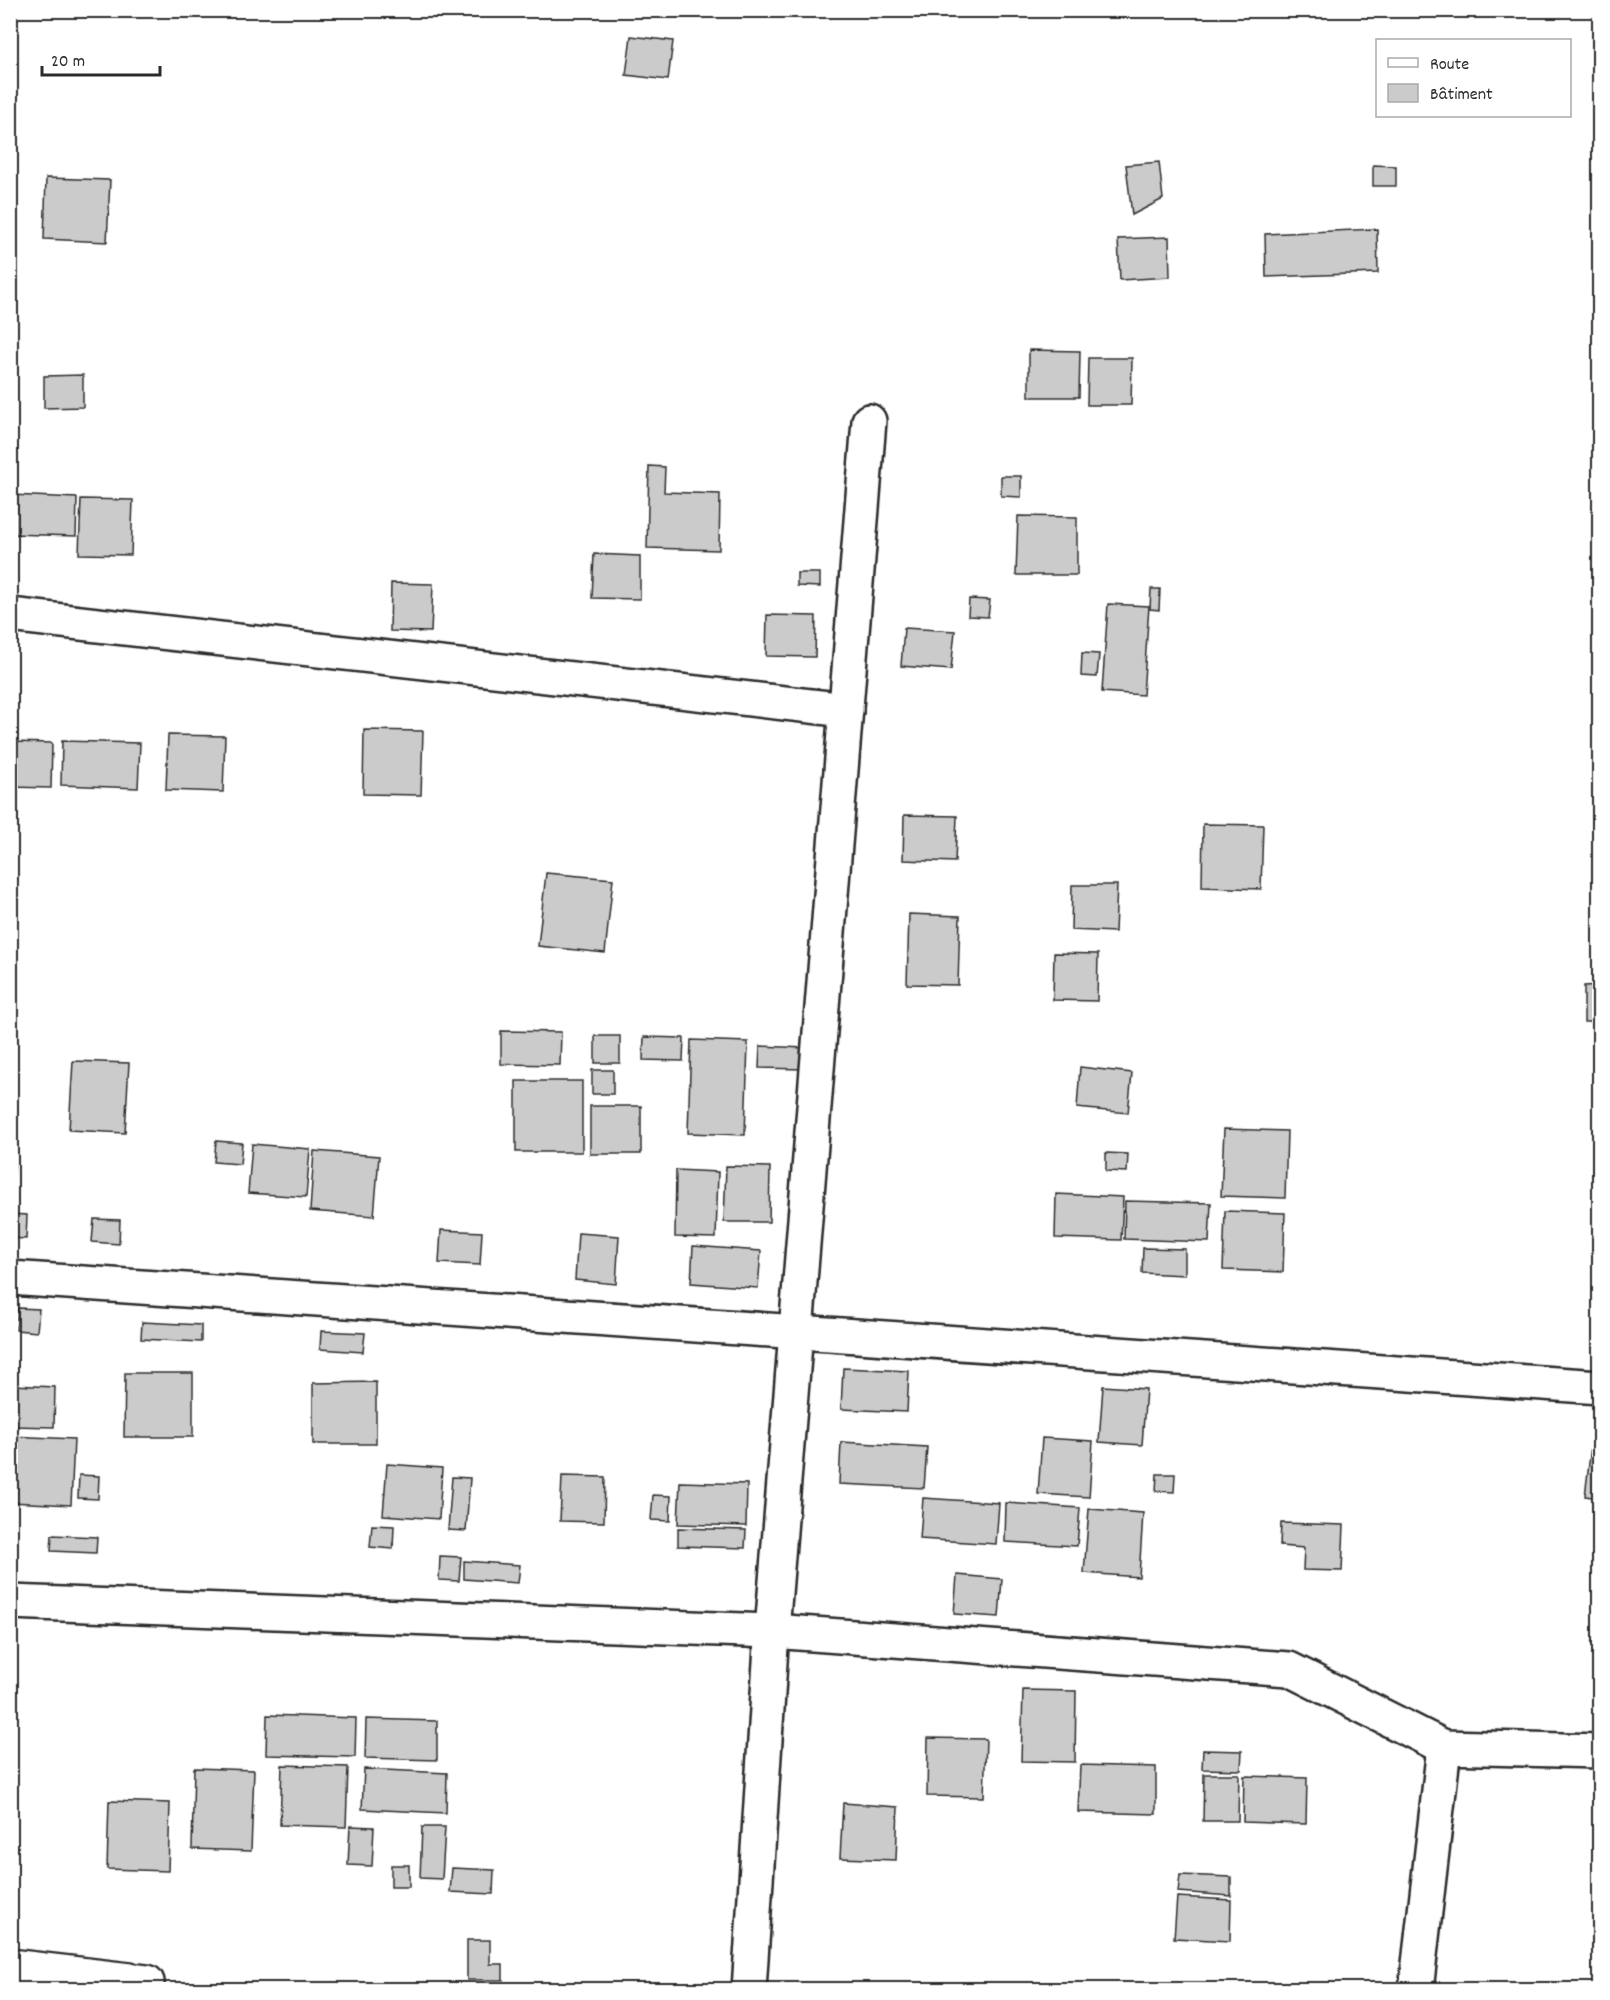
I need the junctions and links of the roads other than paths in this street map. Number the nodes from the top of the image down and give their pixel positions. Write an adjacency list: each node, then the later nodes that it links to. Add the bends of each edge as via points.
1 (869, 421): 3 (street)
2 (10, 615): 3 (street)
3 (846, 710): 5 (street)
4 (10, 1278): 5 (street)
5 (797, 1332): 6 (street); 8 (street)
6 (1599, 1387)
7 (10, 1602): 8 (street)
8 (772, 1631): 9 (street, via 1289,1669); 13 (street)
9 (1444, 1747): 10 (street); 14 (street)
10 (1599, 1751)
11 (10, 1966): 12 (street)
12 (147, 1982)
13 (749, 1989)
14 (1416, 1989)

